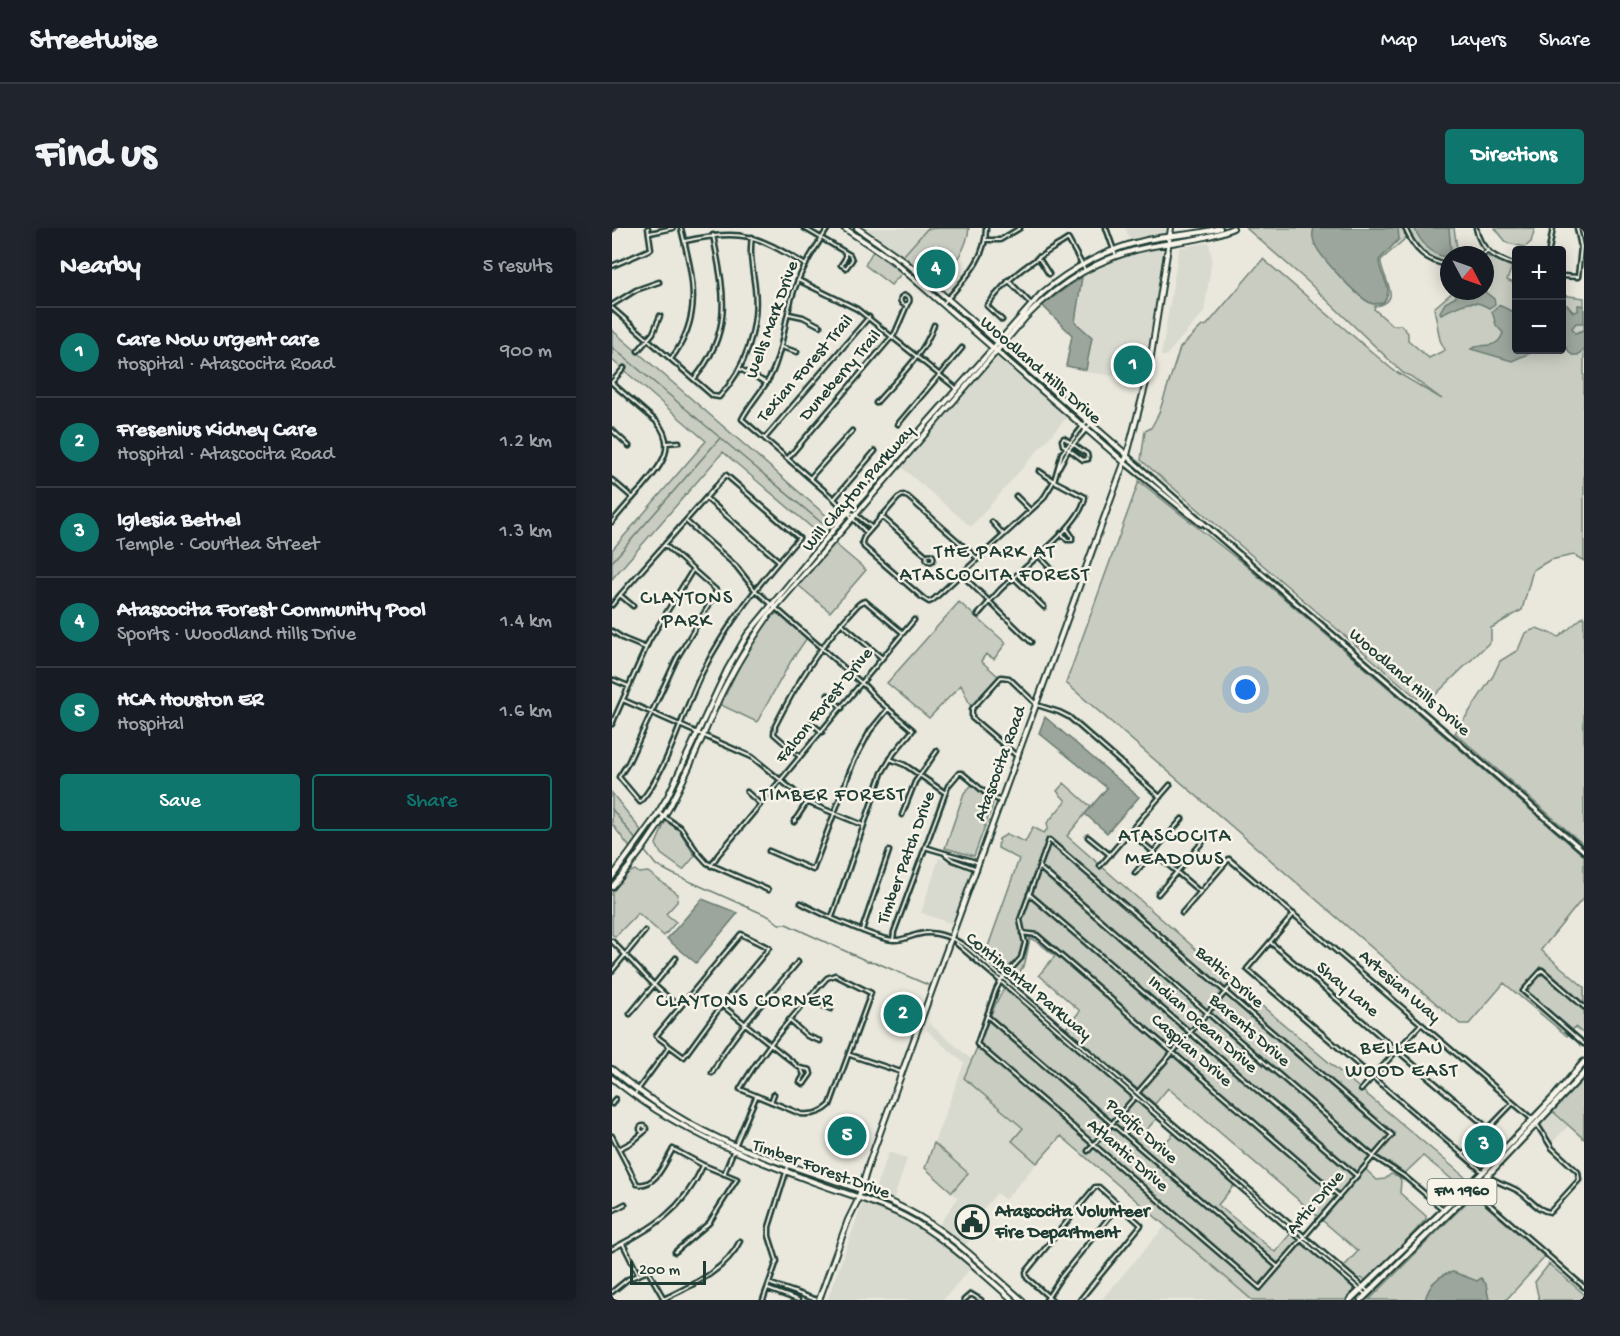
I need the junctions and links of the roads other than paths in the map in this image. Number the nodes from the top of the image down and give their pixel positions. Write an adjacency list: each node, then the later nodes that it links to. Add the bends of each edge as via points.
1 (648, 228): 18 (street)
2 (673, 228): 18 (street)
3 (681, 228): 24 (street)
4 (804, 228): 22 (street)
5 (828, 228): 22 (street, Wells Mark Drive)
6 (844, 228): 45 (main road, Woodland Hills Drive, via 892,260)
7 (858, 228): 44 (main road, Woodland Hills Drive)
8 (986, 228): 23 (street)
9 (1020, 228): 23 (street, via 1000,240)
10 (1106, 228): 28 (street)
11 (1171, 228): 21 (main road, Atascocita Road)
12 (1233, 228): 17 (main road, Will Clayton Parkway)
13 (1405, 228): 33 (street, via 1414,247)
14 (1476, 228): 26 (street)
15 (1553, 228): 27 (street)
16 (1577, 228): 40 (street, via 1581,247 1578,277)
17 (1222, 229): 21 (main road, Will Clayton Parkway); 25 (main road, Will Clayton Parkway, via 1200,238)
18 (650, 233): 37 (street, via 651,249)
19 (713, 235): 20 (street); 24 (street); 70 (street, via 723,285 723,319 714,350)
20 (752, 237): 35 (street); 68 (street, via 754,320)
21 (1170, 237): 25 (main road, Atascocita Road); 28 (main road, Will Clayton Parkway)
22 (822, 238): 29 (street); 35 (street, Wells Mark Drive)
23 (986, 240): 44 (street, via 975,268)
24 (684, 241): 66 (street, via 694,290 693,312 684,341)
25 (1169, 243): 30 (main road, Will Clayton Parkway); 91 (main road, Atascocita Road, via 1148,375)
26 (1483, 246)
27 (1549, 246)
28 (1114, 250): 30 (street); 36 (main road, Will Clayton Parkway)
29 (845, 252): 29 (street, via 841,265 846,268 852,257)
30 (1116, 256): 38 (main road, Will Clayton Parkway)
31 (1494, 256): 34 (street)
32 (1038, 257): 36 (street, via 1068,239); 39 (street); 42 (street)
33 (1440, 264)
34 (1512, 264)
35 (806, 265): 41 (street, Wells Mark Drive)
36 (1082, 265): 38 (street); 48 (main road, Will Clayton Parkway, via 1052,284)
37 (612, 266)
38 (1085, 270): 48 (main road, Will Clayton Parkway)
39 (1049, 273)
40 (1566, 276)
41 (798, 280): 49 (street, Wells Mark Drive); 51 (street)
42 (1008, 280): 48 (street); 52 (street, via 987,306)
43 (659, 282): 47 (street, via 636,290)
44 (947, 298): 45 (street); 57 (main road, Woodland Hills Drive)
45 (943, 304): 60 (main road, Woodland Hills Drive)
46 (907, 305): 55 (street, Duneberry Trail)
47 (612, 306): 56 (street)
48 (1033, 306): 57 (main road, Will Clayton Parkway); 58 (main road, Will Clayton Parkway)
49 (788, 313): 54 (street); 59 (street, Wells Mark Drive)
50 (660, 316): 56 (street)
51 (869, 317): 55 (street); 84 (street, Texian Forest Trail)
52 (1002, 320)
53 (934, 325): 65 (street, via 930,338)
54 (819, 326)
55 (893, 336): 65 (street); 92 (street, Duneberry Trail)
56 (648, 340): 62 (street); 66 (street)
57 (997, 342): 58 (main road, Woodland Hills Drive); 60 (main road, Will Clayton Parkway)
58 (1002, 346): 63 (main road, Will Clayton Parkway); 73 (main road, Woodland Hills Drive)
59 (781, 347): 64 (street); 72 (street, Wells Mark Drive)
60 (993, 347): 63 (main road, Woodland Hills Drive); 74 (main road, Will Clayton Parkway)
61 (962, 348): 69 (street)
62 (638, 351)
63 (998, 351): 75 (main road, Woodland Hills Drive); 83 (main road, Will Clayton Parkway)
64 (797, 352)
65 (916, 355): 69 (street); 76 (street)
66 (671, 360): 70 (street)
67 (624, 368): 71 (street)
68 (739, 368): 70 (street, via 717,398); 72 (street)
69 (940, 375): 74 (street); 78 (street)
70 (694, 379)
71 (612, 383): 87 (street, via 657,422)
72 (767, 383): 84 (street, Wells Mark Drive, via 742,419)
73 (1048, 386): 75 (main road); 77 (main road, Woodland Hills Drive)
74 (957, 388): 82 (main road, Will Clayton Parkway)
75 (1043, 391): 79 (main road, Woodland Hills Drive)
76 (876, 403)
77 (1089, 423): 79 (street); 91 (main road, Woodland Hills Drive)
78 (898, 424)
79 (1084, 428): 86 (street); 93 (main road, Woodland Hills Drive)
80 (612, 430): 88 (street)
81 (852, 430): 97 (street)
82 (919, 431): 83 (main road); 95 (main road, Will Clayton Parkway)
83 (924, 435): 96 (main road, Will Clayton Parkway)
84 (764, 438): 92 (street)
85 (679, 442): 87 (street)
86 (1072, 442): 89 (street); 89 (street, via 1062,440); 89 (street, via 1088,459 1083,460)
87 (667, 443): 101 (street, via 662,464)
88 (629, 446)
89 (1067, 448): 99 (street)
90 (875, 451): 103 (street)
91 (1127, 455): 93 (main road, Atascocita Road); 116 (street, Woodland Hills Drive)
92 (788, 459): 97 (street)
93 (1124, 462): 116 (street, Woodland Hills Drive); 153 (main road, Atascocita Road)
94 (1039, 471): 99 (street)
95 (883, 473): 96 (main road); 105 (main road, Will Clayton Parkway)
96 (888, 477): 106 (main road, Will Clayton Parkway)
97 (810, 478): 103 (street)
98 (612, 480): 101 (street)
99 (1054, 481): 104 (street, via 1048,493); 112 (street, via 1085,497 1084,505)
100 (1016, 496): 104 (street)
101 (633, 498): 109 (street)
102 (706, 498): 108 (street); 121 (street); 121 (street, via 726,475 799,538)
103 (834, 499): 105 (street)
104 (1030, 510): 115 (street)
105 (849, 513): 106 (street); 122 (main road, Will Clayton Parkway)
106 (853, 516): 111 (street); 113 (street); 123 (main road, Will Clayton Parkway)
107 (881, 516): 111 (street); 119 (street); 120 (street, via 903,495 908,497)
108 (686, 521): 117 (street); 128 (street, via 736,566)
109 (612, 522)
110 (992, 522): 115 (street)
111 (872, 528): 113 (street)
112 (1067, 529): 114 (street); 114 (street, via 1072,540)
113 (867, 532): 126 (street, via 863,544 929,602)
114 (1062, 534): 118 (street)
115 (1004, 535): 120 (street)
116 (1217, 536): 190 (street, Woodland Hills Drive)
117 (664, 545): 124 (street); 129 (street)
118 (1038, 555): 125 (street); 127 (street)
119 (927, 556)
120 (978, 559): 126 (street)
121 (779, 561): 128 (street)
122 (803, 566): 123 (main road); 131 (main road, Will Clayton Parkway)
123 (808, 569): 135 (main road, Will Clayton Parkway)
124 (692, 571): 144 (street); 156 (street, via 716,590 679,654)
125 (1056, 574)
126 (962, 575): 130 (street)
127 (1014, 578): 130 (street); 134 (street)
128 (755, 590): 131 (street); 159 (street, via 713,654)
129 (620, 595): 132 (street); 133 (street)
130 (989, 603): 136 (street); 141 (street)
131 (771, 604): 135 (street); 142 (main road, Will Clayton Parkway)
132 (612, 605)
133 (633, 606)
134 (1044, 607)
135 (775, 609): 143 (main road, Will Clayton Parkway); 145 (street)
136 (978, 615)
137 (914, 620): 140 (street, Falcon Forest Drive)
138 (841, 623): 140 (street, via 862,601); 145 (street); 146 (street)
139 (612, 631): 144 (street)
140 (903, 633): 146 (street, Falcon Forest Drive)
141 (1031, 642)
142 (742, 643): 143 (main road); 150 (main road, Will Clayton Parkway)
143 (748, 645): 150 (main road, Will Clayton Parkway)
144 (646, 648): 149 (street)
145 (821, 648): 148 (street); 163 (street, via 775,726 774,734)
146 (882, 658): 148 (street, Falcon Forest Drive)
147 (614, 680): 149 (street)
148 (861, 682): 154 (street, Falcon Forest Drive); 155 (street)
149 (628, 686): 152 (street)
150 (720, 691): 161 (main road, Will Clayton Parkway)
151 (828, 695): 154 (street)
152 (623, 700): 156 (street); 158 (street)
153 (1037, 705): 164 (main road, Atascocita Road); 164 (street, via 1004,676 972,709 972,718); 173 (street, via 1069,717)
154 (842, 708): 160 (street, Falcon Forest Drive)
155 (888, 709): 165 (street, via 913,730); 178 (street, via 859,750)
156 (652, 713): 159 (street); 159 (street, via 619,777 640,802)
157 (811, 723): 160 (street)
158 (612, 724)
159 (680, 725): 161 (street)
160 (822, 732): 163 (street, Falcon Forest Drive)
161 (701, 734): 166 (main road, Will Clayton Parkway); 167 (main road, Will Clayton Parkway); 169 (street, via 752,757)
162 (937, 751): 168 (street)
163 (801, 757): 169 (street, Falcon Forest Drive)
164 (1018, 757): 174 (main road, Atascocita Road)
165 (890, 759): 168 (street); 183 (street)
166 (681, 771): 167 (main road); 177 (main road, Will Clayton Parkway)
167 (687, 773): 180 (main road, Will Clayton Parkway)
168 (920, 775): 172 (street); 179 (street)
169 (781, 780): 175 (street); 176 (street, Falcon Forest Drive)
170 (1170, 786): 173 (street)
171 (747, 792): 176 (street)
172 (944, 792): 174 (street, Timber Patch Drive, via 960,773); 187 (street, Timber Patch Drive)
173 (1160, 797): 184 (street)
174 (1001, 801): 194 (main road, Atascocita Road)
175 (807, 802): 178 (street); 182 (street)
176 (760, 804): 195 (street, Falcon Forest Drive)
177 (658, 813): 180 (street); 197 (main road, Will Clayton Parkway)
178 (834, 814): 183 (street); 188 (street, via 813,870)
179 (902, 815)
180 (664, 816): 195 (street, via 681,828); 200 (main road, Will Clayton Parkway)
181 (1182, 819): 191 (street)
182 (794, 822)
183 (863, 825): 212 (street)
184 (1130, 832): 191 (street); 193 (street)
185 (1088, 837): 193 (street)
186 (1205, 839): 201 (street)
187 (925, 847): 192 (street); 216 (street, Timber Patch Drive)
188 (769, 851)
189 (889, 851): 213 (street)
190 (1584, 851)
191 (1153, 852): 201 (street); 202 (street)
192 (945, 854): 194 (street); 199 (street)
193 (1110, 855): 196 (street)
194 (979, 863): 199 (main road, Atascocita Road)
195 (711, 866): 205 (street)
196 (1100, 866)
197 (621, 867): 200 (main road); 203 (main road, Will Clayton Parkway)
198 (1039, 867): 207 (street); 229 (street, Baltic Drive, via 1049,840); 235 (street, Barents Drive)
199 (977, 869): 217 (main road, Atascocita Road)
200 (626, 870): 204 (main road, Will Clayton Parkway)
201 (1177, 872): 206 (street); 208 (street)
202 (1135, 873)
203 (612, 877)
204 (612, 887)
205 (768, 890)
206 (1200, 892): 210 (street); 211 (street, Artesian Way, via 1229,859)
207 (1029, 894): 215 (street, via 1020,920); 241 (street, Indian Ocean Drive)
208 (1158, 894)
209 (801, 903): 212 (street)
210 (1182, 913)
211 (1294, 914): 219 (street); 240 (street, Artesian Way)
212 (832, 917): 213 (street)
213 (862, 930): 216 (street)
214 (645, 931): 222 (street)
215 (1022, 933): 226 (street, via 1025,943 1021,958); 247 (street, Caspian Drive, via 1037,935)
216 (893, 940): 217 (street, via 924,933)
217 (951, 940): 220 (street, Continental Parkway); 221 (street, Continental Parkway); 252 (main road, Atascocita Road)
218 (612, 941): 222 (street)
219 (1270, 942): 246 (street, Shay Lane); 255 (street, via 1247,969)
220 (962, 944): 221 (street); 226 (street, Continental Parkway)
221 (963, 948): 226 (street, Continental Parkway)
222 (625, 955): 225 (street); 227 (street)
223 (676, 958): 227 (street)
224 (798, 962): 239 (street)
225 (612, 971)
226 (1003, 979): 237 (street); 261 (street, Continental Parkway)
227 (654, 985): 232 (street); 236 (street)
228 (1229, 988): 229 (street)
229 (1225, 992): 235 (street); 272 (street, Baltic Drive)
230 (811, 996): 234 (street); 238 (street); 248 (street, via 832,976 871,993)
231 (722, 1005): 232 (street, via 770,948 741,934); 239 (street); 245 (street, via 684,1057)
232 (679, 1007): 245 (street, via 656,1036)
233 (1584, 1007): 244 (street, via 1542,970 1523,991)
234 (831, 1009)
235 (1207, 1012): 241 (street); 280 (street, Barents Drive)
236 (630, 1014)
237 (987, 1016): 268 (street, Pacific Drive); 274 (street, Atlantic Drive, via 977,1044)
238 (789, 1020): 242 (street, via 807,1036); 243 (street)
239 (746, 1024): 243 (street); 253 (street)
240 (1421, 1024): 246 (street); 265 (street, Artesian Way)
241 (1189, 1033): 247 (street); 286 (street, Indian Ocean Drive)
242 (820, 1041)
243 (770, 1044): 251 (street); 262 (street, via 740,1089)
244 (1584, 1044)
245 (669, 1047): 257 (street)
246 (1398, 1051): 255 (street); 270 (street, Shay Lane)
247 (1172, 1053): 261 (street); 289 (street, Caspian Drive)
248 (850, 1055): 252 (street); 264 (street, via 826,1109 801,1114)
249 (1584, 1062): 267 (main road, FM 1960 / FM 1960)
250 (612, 1069): 257 (main road, Timber Forest Drive)
251 (802, 1070): 251 (street, via 800,1082 804,1084 812,1072)
252 (902, 1072): 288 (main road, Atascocita Road)
253 (712, 1073)
254 (1584, 1073): 269 (main road, FM 1960 / FM 1960)
255 (1373, 1077): 258 (street); 279 (street)
256 (612, 1078): 260 (main road, Timber Forest Drive)
257 (637, 1090): 260 (street); 275 (main road, Timber Forest Drive, via 681,1119)
258 (1361, 1090)
259 (774, 1094): 264 (street)
260 (633, 1095): 278 (main road, Timber Forest Drive, via 686,1129)
261 (1136, 1095): 268 (street); 295 (street, Continental Parkway)
262 (756, 1097): 264 (street); 275 (street)
263 (615, 1099): 266 (street)
264 (771, 1102)
265 (1513, 1103): 267 (street, Artesian Way); 270 (street)
266 (612, 1104)
267 (1532, 1120): 269 (street, Artesian Way); 285 (main road, FM 1960 / FM 1960)
268 (1111, 1124): 274 (street); 300 (street, Pacific Drive)
269 (1537, 1124): 285 (main road, FM 1960 / FM 1960); 285 (street, Artesian Way, via 1552,1148 1578,1172 1579,1180 1550,1212 1544,1212 1518,1191)
270 (1489, 1129): 279 (street)
271 (644, 1132): 276 (street)
272 (1392, 1135): 280 (street, Artic Drive)
273 (612, 1136): 276 (street)
274 (1093, 1144): 277 (street); 304 (street, Atlantic Drive)
275 (735, 1146): 278 (main road); 282 (main road, Timber Forest Drive)
276 (619, 1149): 281 (street, via 641,1185 658,1175 674,1149)
277 (1088, 1151)
278 (733, 1152): 283 (main road, Timber Forest Drive); 284 (street)
279 (1463, 1155): 285 (street)
280 (1374, 1157): 286 (street, Artic Drive); 293 (street, Barents Drive)
281 (703, 1165): 284 (street); 297 (street, via 676,1208)
282 (788, 1166): 283 (street); 288 (main road, Timber Forest Drive)
283 (786, 1172): 290 (main road, Timber Forest Drive); 302 (street, via 769,1227 777,1259)
284 (724, 1174): 299 (street, via 737,1179 709,1223)
285 (1485, 1174): 287 (main road, FM 1960 / FM 1960); 293 (main road, FM 1960 / FM 1960)
286 (1357, 1176): 289 (street, Artic Drive)
287 (1473, 1190): 303 (street); 308 (main road, FM 1960 / FM 1960)
288 (860, 1192): 290 (main road, Atascocita Road); 317 (main road, Timber Forest Drive, via 926,1221)
289 (1339, 1196): 295 (street, Artic Drive)
290 (858, 1198): 313 (main road, Atascocita Road); 316 (main road, Timber Forest Drive, via 923,1227)
291 (625, 1204): 294 (street)
292 (1120, 1205): 309 (street, via 1061,1277); 309 (street, via 1095,1187 1026,1275); 319 (street, via 1141,1225)
293 (1444, 1210): 305 (main road, FM 1960 / FM 1960)
294 (612, 1211)
295 (1303, 1238): 300 (street, Artic Drive); 305 (street, Continental Parkway)
296 (740, 1241): 310 (street, via 732,1255 715,1270)
297 (623, 1243): 298 (street); 301 (street)
298 (612, 1249)
299 (675, 1252)
300 (1278, 1267): 304 (street, Artic Drive)
301 (638, 1274): 307 (street); 310 (street, via 648,1271)
302 (770, 1283): 306 (street); 313 (street)
303 (1584, 1287)
304 (1260, 1288)
305 (1362, 1288): 308 (street, Continental Parkway); 320 (main road, FM 1960 / FM 1960)
306 (768, 1289): 311 (street); 312 (street)
307 (612, 1293)
308 (1367, 1294): 321 (main road, FM 1960 / FM 1960)
309 (1048, 1299): 318 (street)
310 (663, 1300)
311 (763, 1300)
312 (798, 1300)
313 (818, 1300)
314 (964, 1300): 315 (street, via 971,1294)
315 (981, 1300)
316 (1012, 1300)
317 (1022, 1300)
318 (1052, 1300)
319 (1080, 1300)
320 (1350, 1300)
321 (1361, 1300)

